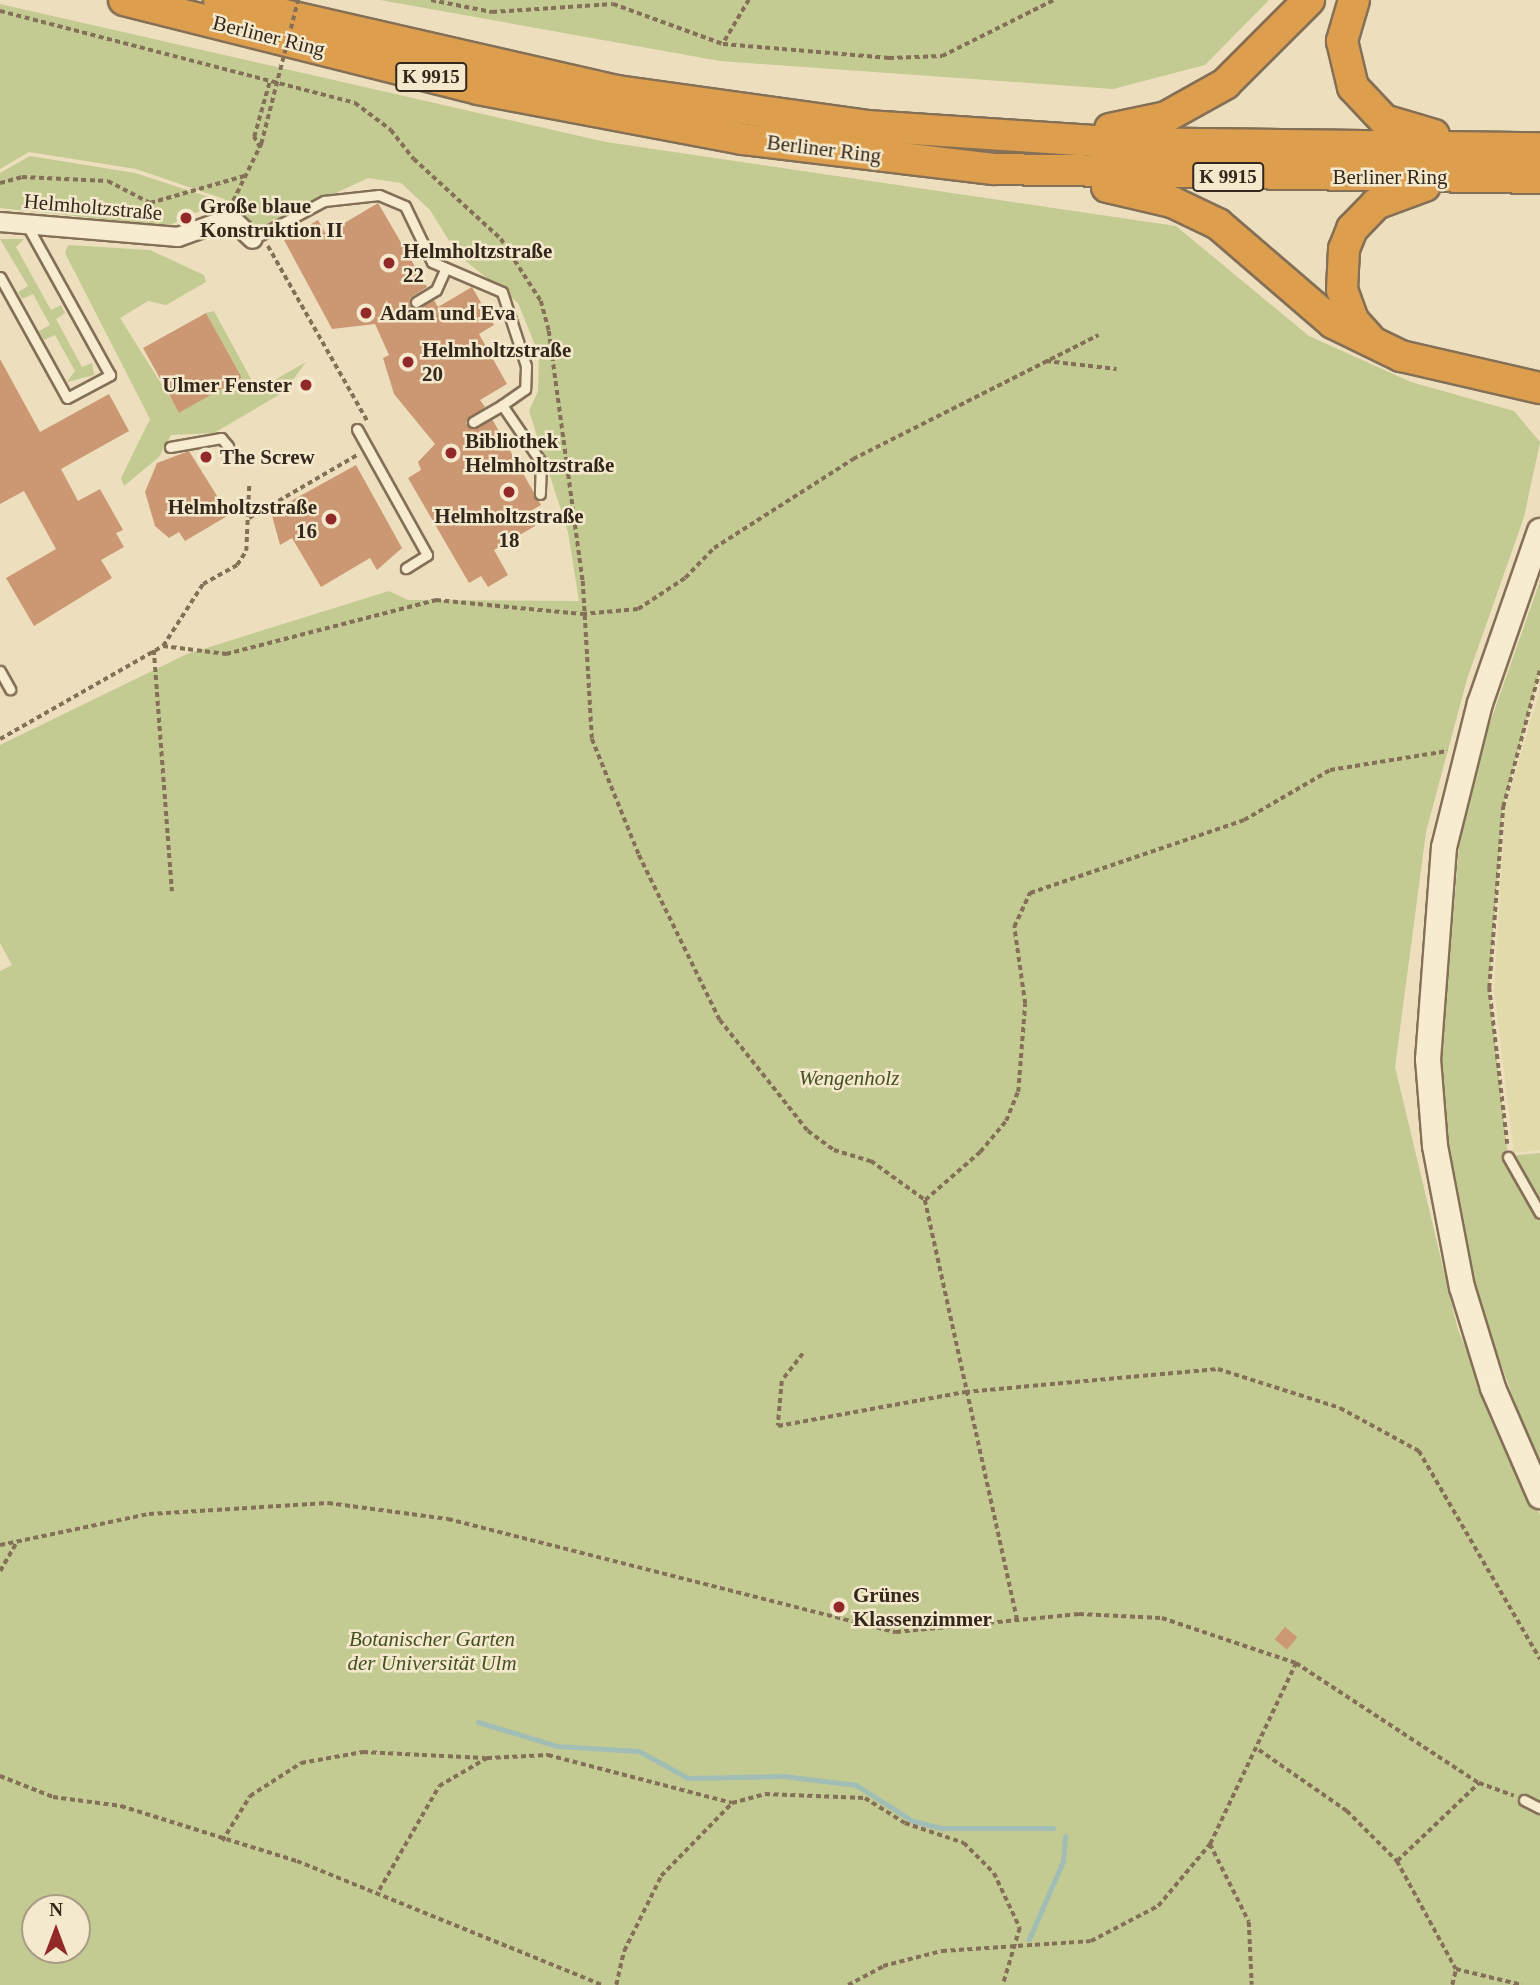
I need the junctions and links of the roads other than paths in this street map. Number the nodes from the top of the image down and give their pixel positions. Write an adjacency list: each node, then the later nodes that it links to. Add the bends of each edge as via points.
1 (124, 0): 8 (highway, Berliner Ring / K 9915, via 478,89 742,139)
2 (219, 0): 5 (highway, Berliner Ring / K 9915, via 616,91)
3 (1309, 0): 5 (highway, via 1225,84 1166,117 1130,127)
4 (1354, 0): 6 (highway, via 1342,41 1353,87 1384,120)
5 (988, 138): 6 (highway, Berliner Ring / K 9915)
6 (1452, 145): 7 (highway, Berliner Ring / K 9915)
7 (1540, 148)
8 (993, 169): 9 (highway, Berliner Ring / K 9915); 17 (highway, via 1130,191 1199,213 1233,233 1333,323)
9 (1463, 176): 10 (highway, Berliner Ring / K 9915); 17 (highway, via 1392,194 1352,229 1340,269 1342,290 1353,320)
10 (1540, 178)
11 (0, 222): 12 (street, Helmholtzstraße)
12 (26, 223): 13 (street, Helmholtzstraße, via 178,237 236,211); 15 (lane, via 110,375 67,398)
13 (257, 237): 14 (lane, via 324,201 379,195 405,206 432,262)
14 (446, 268): 16 (lane, via 436,290); 19 (lane, via 485,280 502,292 512,312 523,343 525,389)
15 (0, 276)
16 (416, 302)
17 (1377, 345): 18 (highway)
18 (1540, 388)
19 (502, 405): 20 (lane); 24 (lane, via 541,462)
20 (473, 422)
21 (357, 429): 26 (lane, via 427,555)
22 (228, 446): 23 (lane, via 222,438)
23 (170, 447)
24 (540, 494)
25 (1540, 531): 31 (street, via 1466,748 1444,847 1430,968 1435,1146 1477,1338)
26 (406, 568)
27 (0, 671): 28 (lane)
28 (10, 690)
29 (1508, 1157): 30 (lane)
30 (1540, 1213)
31 (1540, 1496)
32 (1524, 1800): 33 (lane)
33 (1540, 1808)

